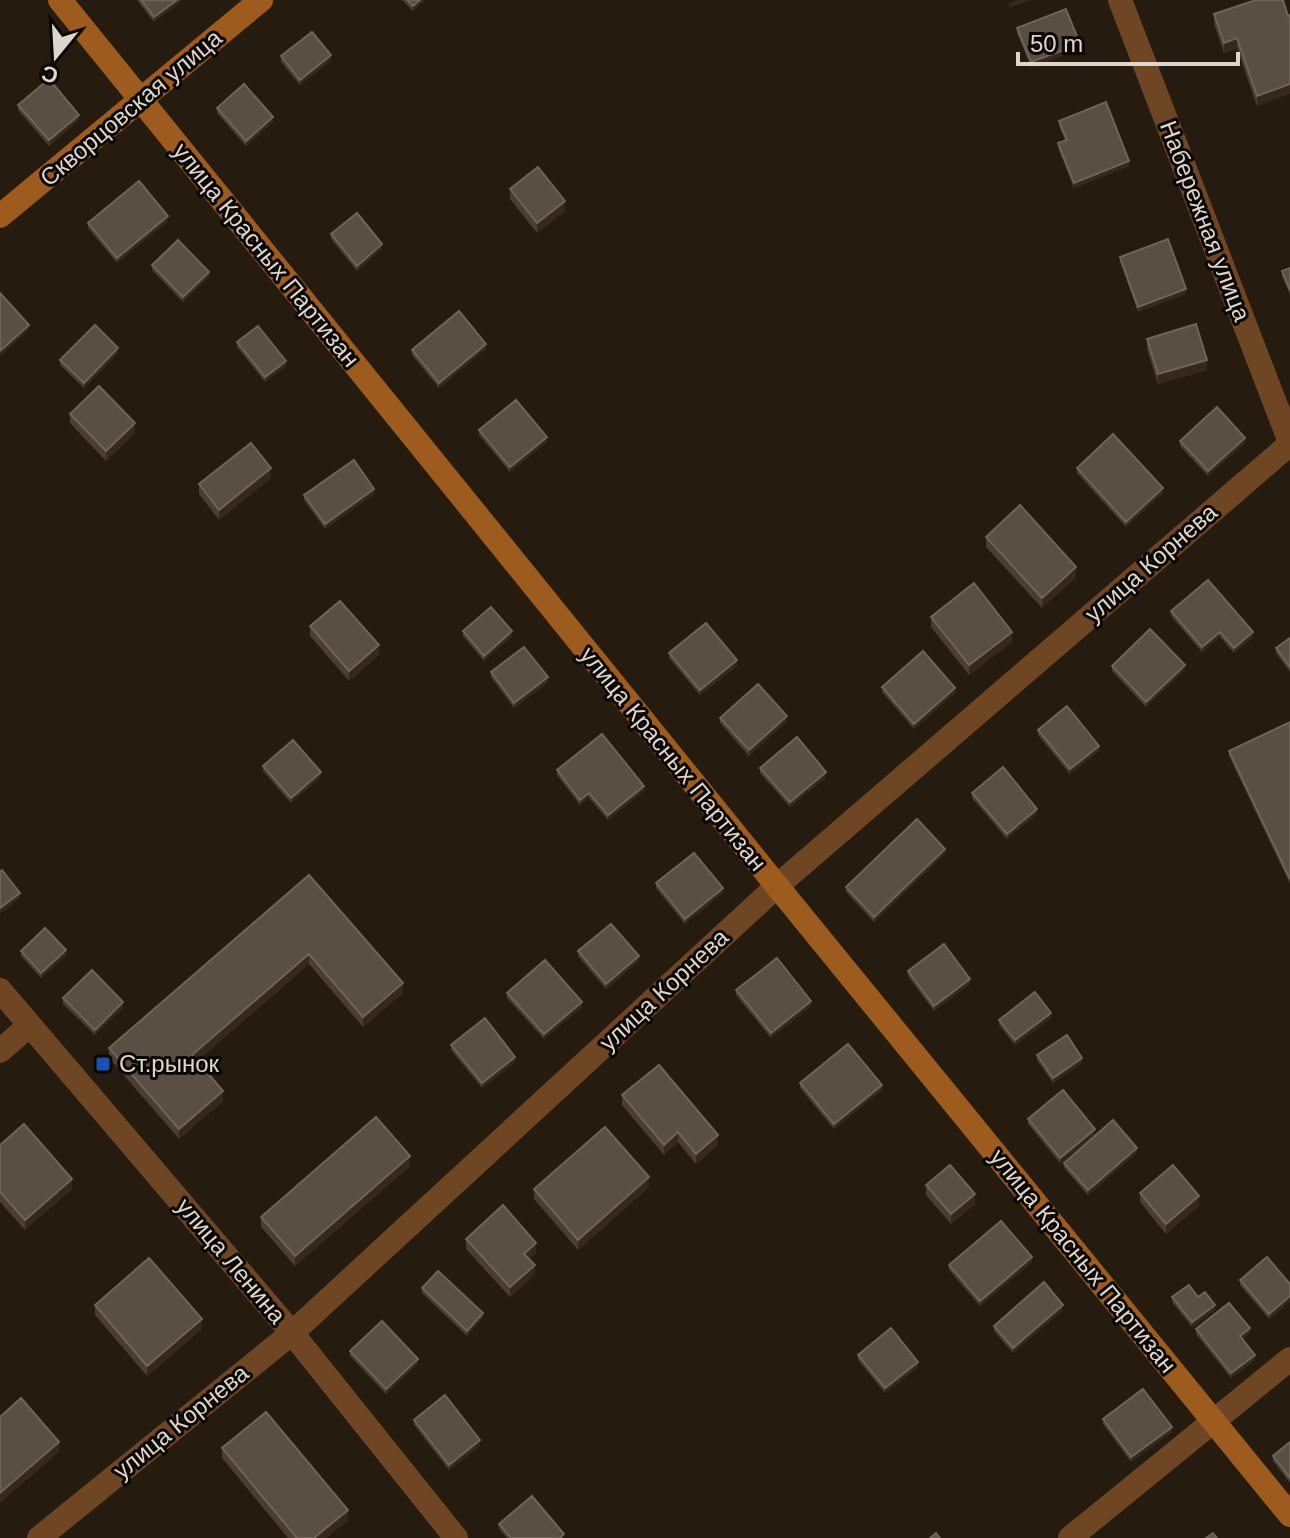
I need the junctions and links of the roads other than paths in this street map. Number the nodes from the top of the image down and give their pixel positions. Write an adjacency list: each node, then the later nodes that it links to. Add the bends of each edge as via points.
1 (60, 0): 4 (main road, улица Красных Партизан)
2 (261, 0): 4 (main road, Скворцовская улица)
3 (1120, 0): 6 (street, Набережная улица)
4 (140, 100): 5 (main road, Скворцовская улица); 7 (main road, улица Красных Партизан)
5 (0, 216)
6 (1290, 443): 7 (street, улица Корнева)
7 (777, 886): 11 (street, улица Корнева); 13 (main road, улица Красных Партизан)
8 (0, 990): 9 (street, улица Ленина)
9 (30, 1025): 10 (street); 11 (street, улица Ленина)
10 (0, 1051)
11 (292, 1333): 15 (street, улица Корнева); 16 (street, улица Ленина)
12 (1290, 1359): 13 (street)
13 (1213, 1420): 14 (main road, улица Красных Партизан); 17 (street)
14 (1290, 1515)
15 (39, 1538)
16 (456, 1538)
17 (1070, 1538)

